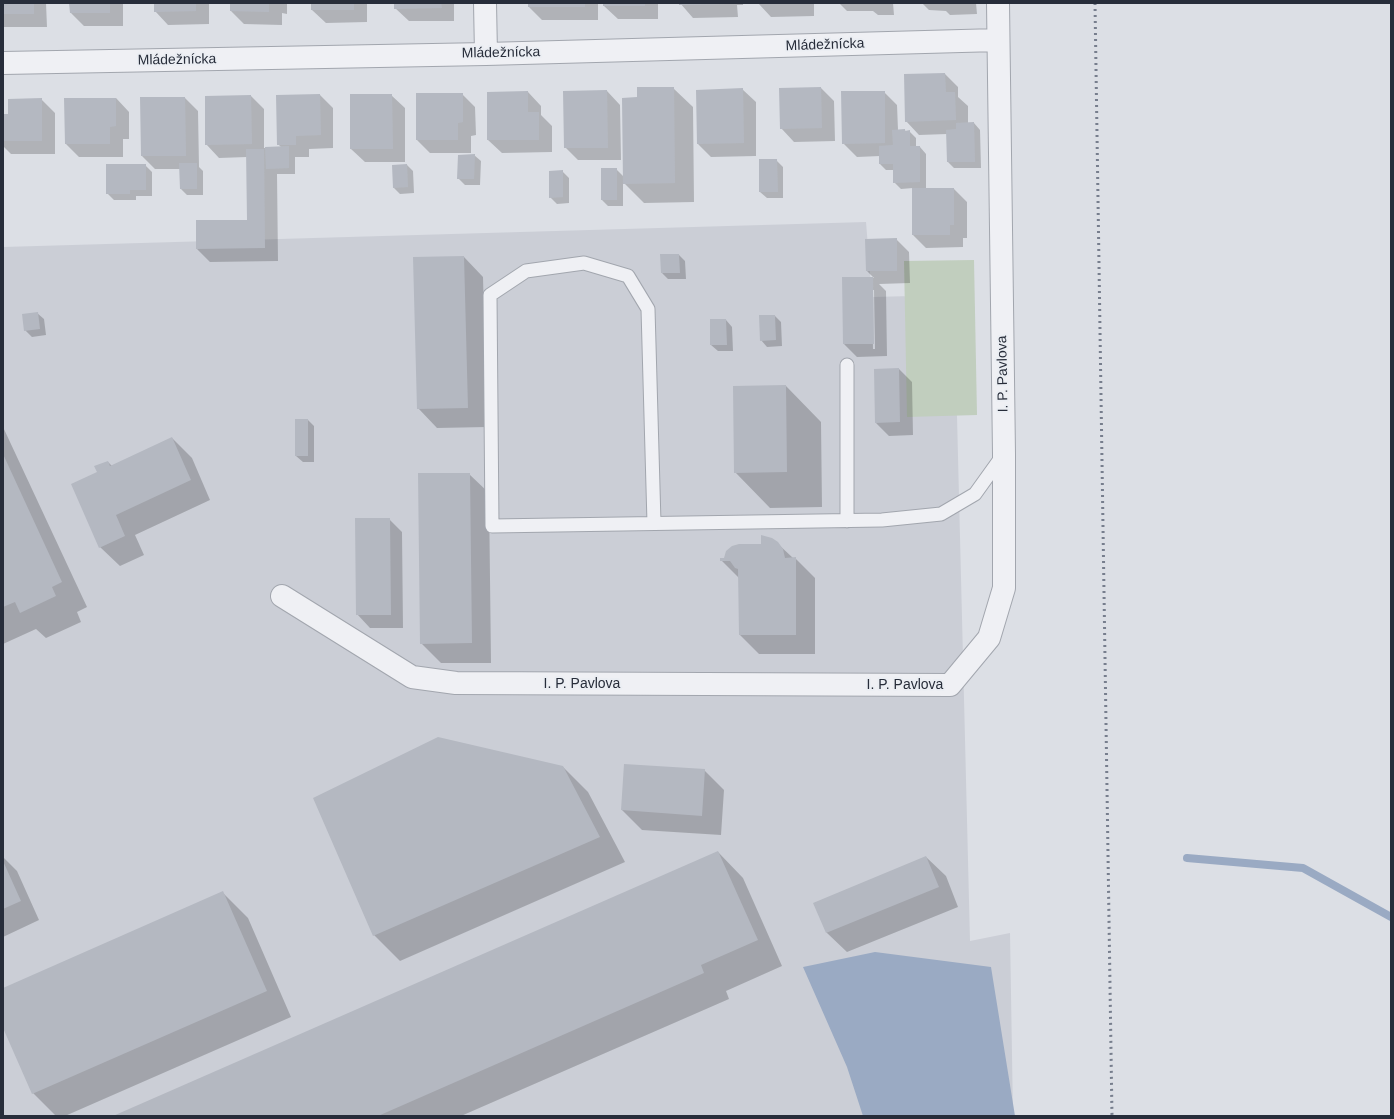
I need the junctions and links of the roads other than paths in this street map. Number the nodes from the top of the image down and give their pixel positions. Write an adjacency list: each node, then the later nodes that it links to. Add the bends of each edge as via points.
1 (485, 3): 4 (street)
2 (998, 3): 3 (street, I. P. Pavlova)
3 (998, 40): 4 (street, Mládežnícka); 7 (street, I. P. Pavlova)
4 (486, 54): 5 (street, Mládežnícka)
5 (3, 63)
6 (847, 365): 8 (lane)
7 (1004, 454): 8 (lane, via 975,494 941,514); 10 (street, I. P. Pavlova, via 1004,588 989,638 950,685 456,683 412,677)
8 (847, 521): 9 (lane)
9 (654, 523): 9 (lane, via 492,526 490,295 526,271 584,263 628,276 648,309)
10 (282, 596)

